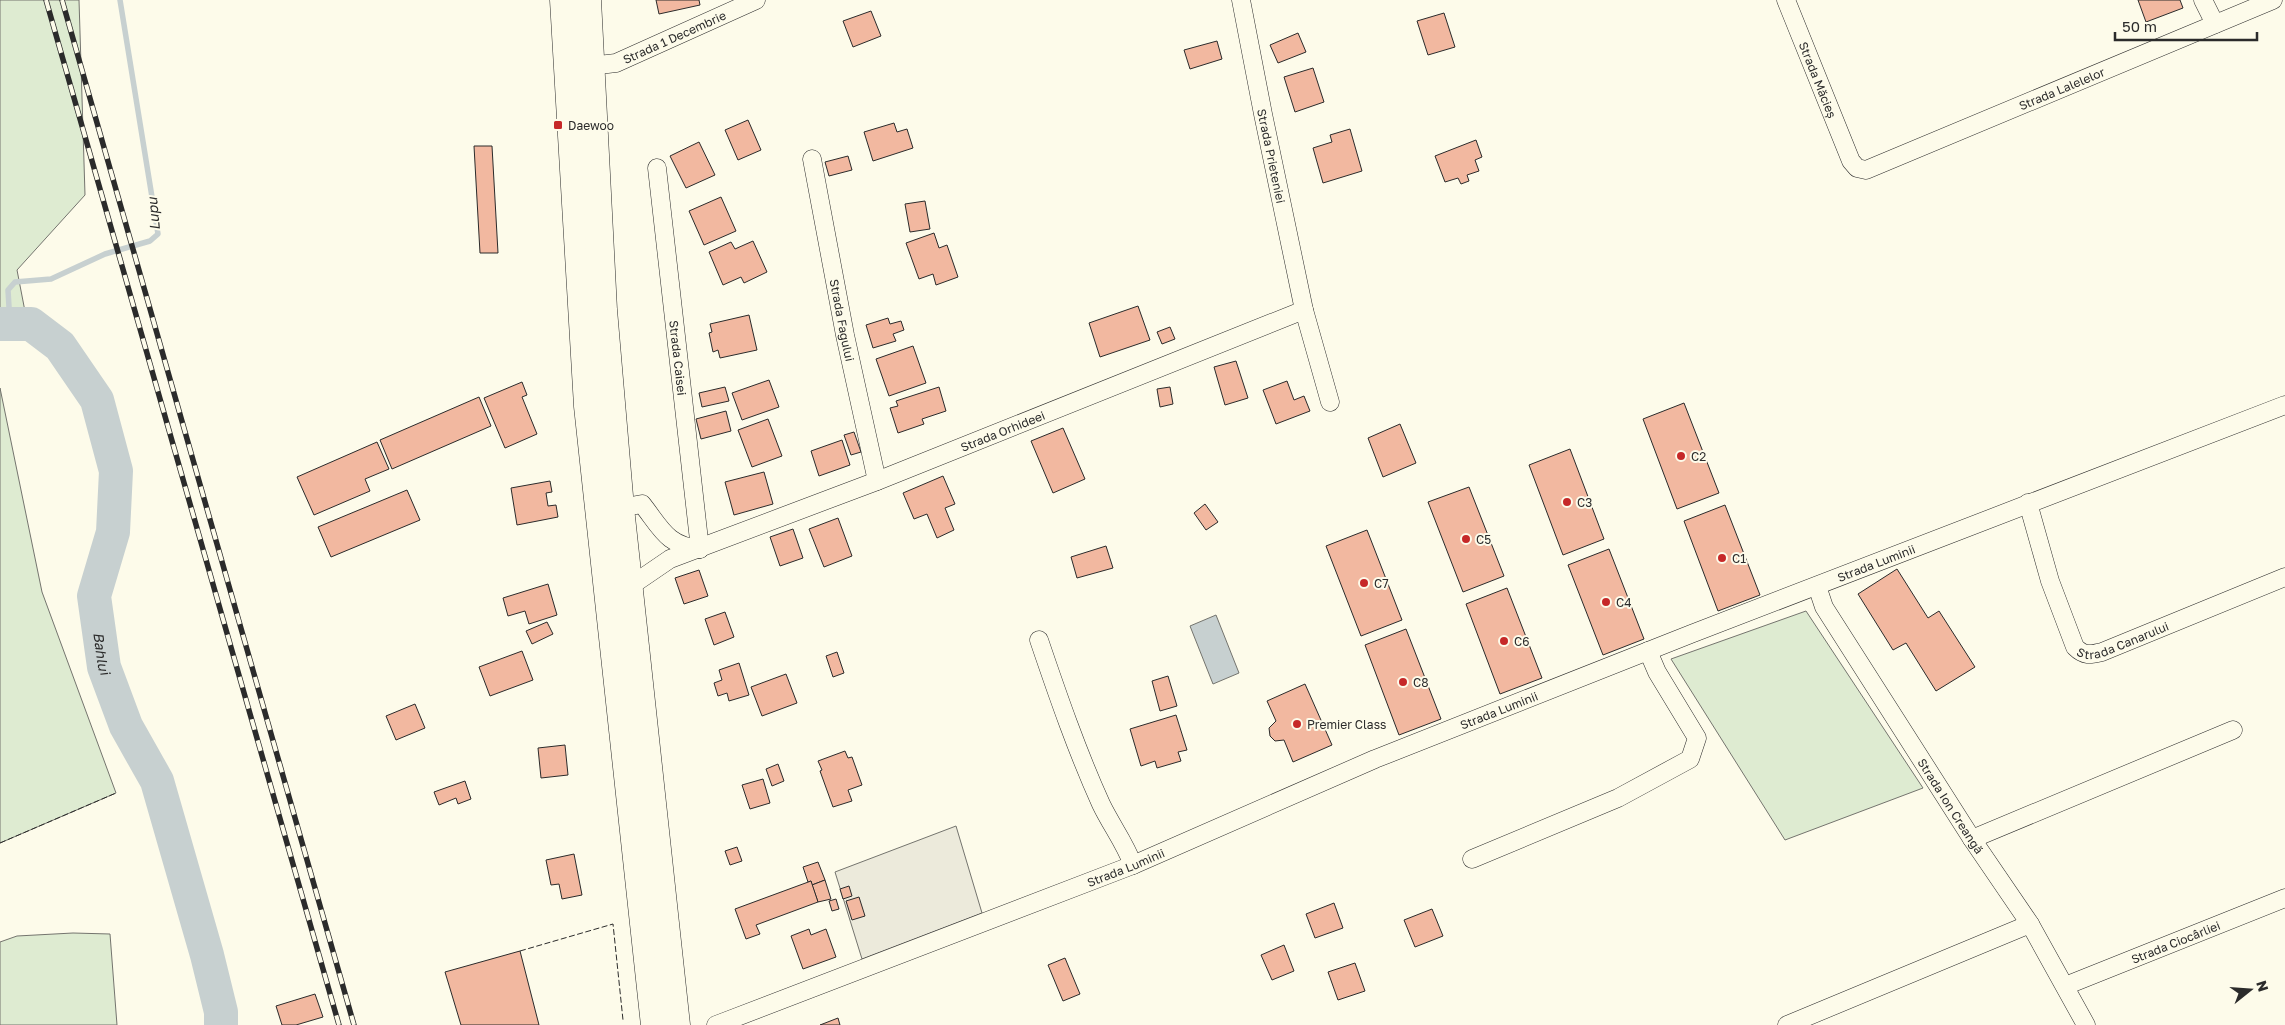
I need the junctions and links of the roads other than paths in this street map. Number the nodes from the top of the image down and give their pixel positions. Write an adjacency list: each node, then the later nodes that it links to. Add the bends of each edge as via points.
1 (564, 0): 32 (highway, via 588,406)
2 (587, 0): 9 (highway)
3 (756, 0): 9 (street, Strada 1 Decembrie, via 616,63)
4 (1242, 0): 13 (street, Strada Prieteniei, via 1264,123)
5 (1786, 0): 11 (street, Strada Măcieș)
6 (2203, 0): 8 (street)
7 (2274, 0): 8 (street, Strada Lalelelor)
8 (2215, 24): 11 (street, Strada Lalelelor, via 1866,170 1857,168)
9 (590, 66): 18 (highway, via 603,310)
10 (812, 159): 16 (street, Strada Fagului)
11 (1851, 161)
12 (657, 168): 19 (street, Strada Caisei)
13 (1304, 310): 14 (street, Strada Prieteniei); 16 (street, Strada Orhideei)
14 (1330, 402)
15 (2285, 405): 17 (street, Strada Luminii)
16 (877, 481): 19 (street, Strada Orhideei)
17 (2028, 503): 20 (street, Strada Canarului, via 2050,581 2075,647 2087,655 2102,652); 21 (street, Strada Luminii)
18 (620, 508): 19 (street, via 642,504 672,542); 22 (highway)
19 (700, 549): 22 (street, Strada Orhideei, via 670,559)
20 (2285, 576)
21 (1817, 586): 24 (street, Strada Luminii); 26 (street, Strada Ion Creangă, via 1824,607)
22 (629, 587): 33 (highway)
23 (1039, 640): 28 (street, via 1077,749 1102,807 1126,846)
24 (1648, 651): 27 (street, via 1697,738 1690,759 1618,798); 28 (street, Strada Luminii, via 1367,762)
25 (2233, 730): 26 (street)
26 (1972, 839): 30 (street, Strada Ion Creangă)
27 (1472, 859)
28 (1133, 865): 34 (street, Strada Luminii)
29 (2285, 898): 31 (street, Strada Ciocârliei)
30 (2030, 924): 31 (street, Strada Ion Creangă); 35 (street)
31 (2065, 986): 36 (street, Strada Ion Creangă)
32 (655, 1025)
33 (676, 1025)
34 (716, 1025)
35 (1788, 1025)
36 (2086, 1025)

